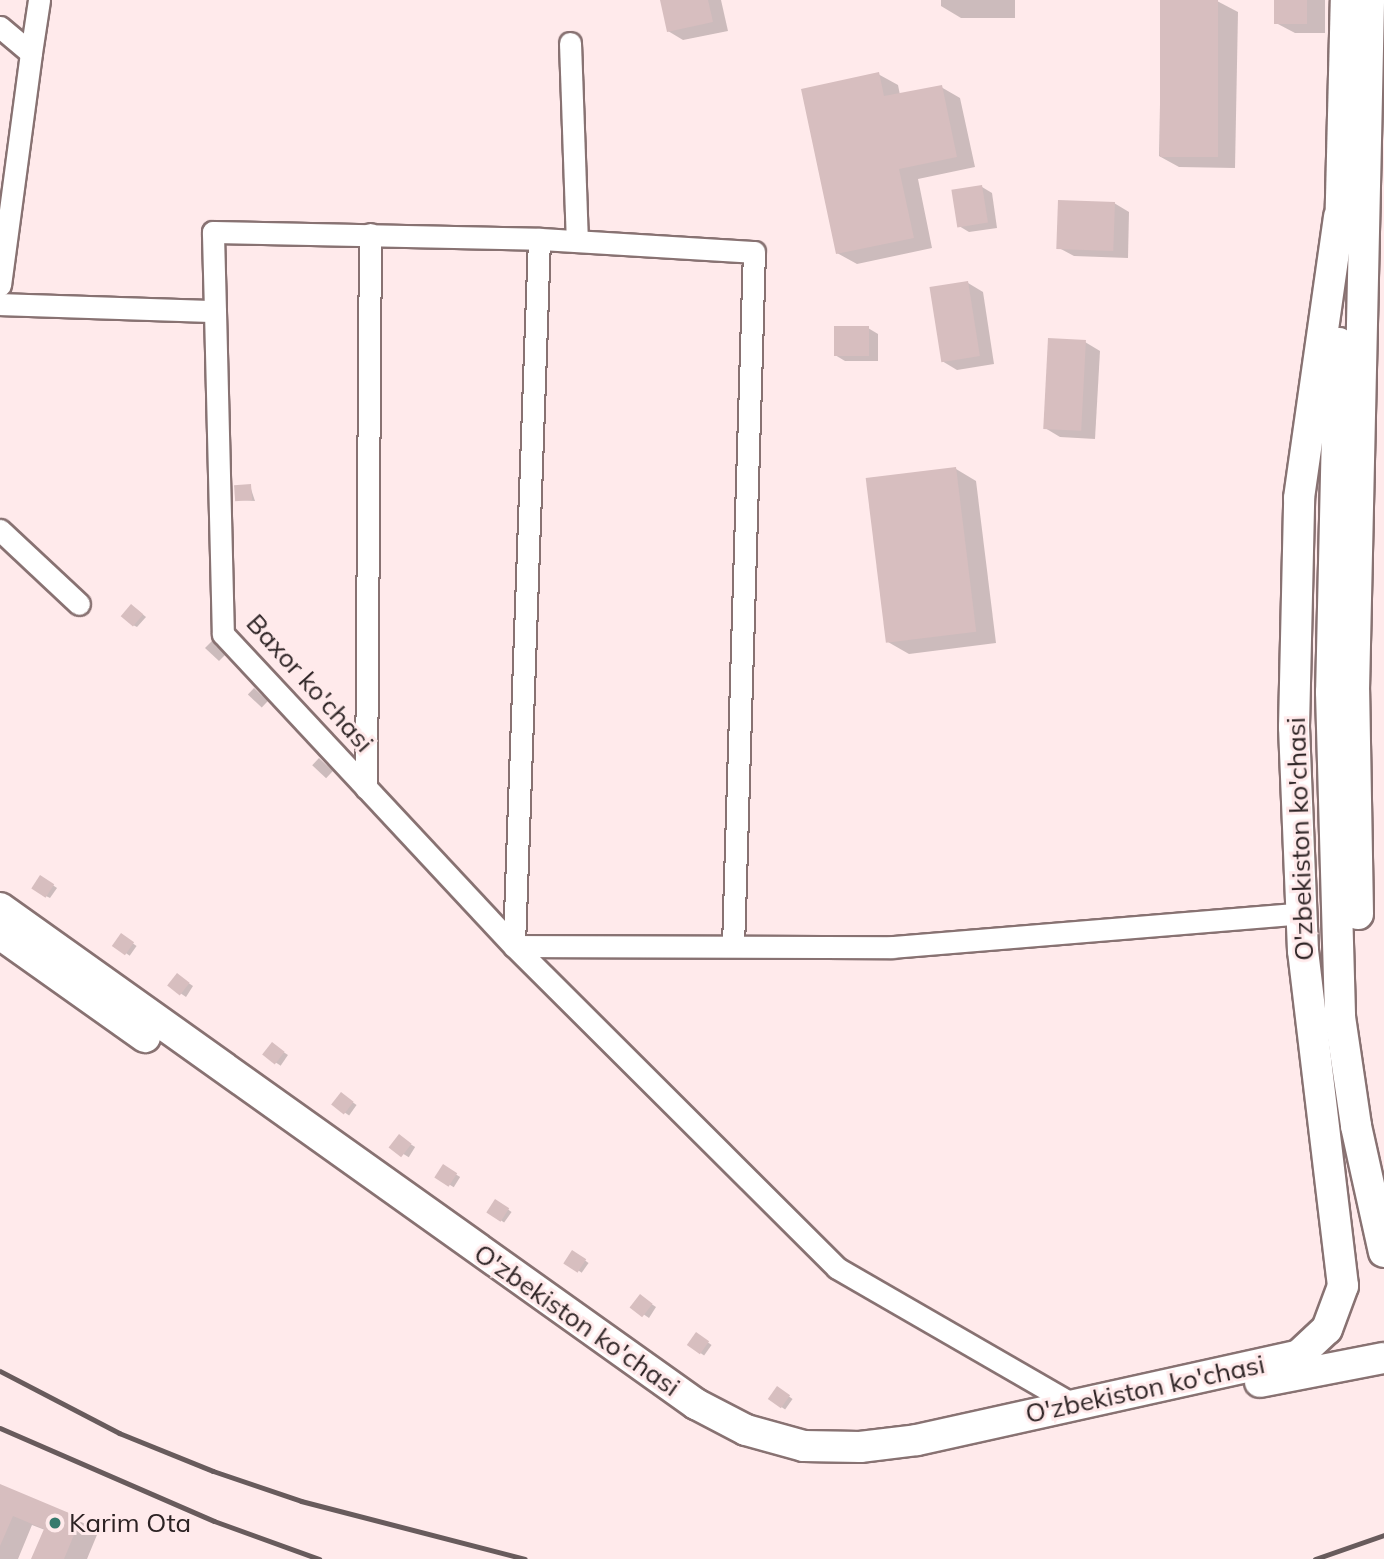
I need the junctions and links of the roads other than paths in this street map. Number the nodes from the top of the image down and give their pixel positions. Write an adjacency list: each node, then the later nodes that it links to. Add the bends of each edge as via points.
1 (39, 0): 6 (street)
2 (1346, 0): 7 (main road, O'zbekiston ko'chasi)
3 (1370, 0): 12 (main road, O'zbekiston ko'chasi)
4 (0, 27): 6 (street)
5 (570, 43): 10 (street)
6 (32, 53): 11 (street)
7 (1339, 217): 19 (main road, O'zbekiston ko'chasi, via 1299,498 1294,727); 23 (main road, O'zbekiston ko'chasi, via 1331,692)
8 (370, 234): 9 (street); 14 (street, Baxor ko'chasi, via 213,232); 17 (street)
9 (539, 239): 10 (street); 21 (street)
10 (577, 241): 22 (street, via 754,252)
11 (0, 285)
12 (1374, 297): 23 (main road, O'zbekiston ko'chasi, via 1354,690)
13 (0, 304): 14 (street)
14 (215, 311): 17 (street, Baxor ko'chasi, via 223,634)
15 (0, 530): 16 (street)
16 (79, 604)
17 (366, 788): 21 (street, Baxor ko'chasi)
18 (0, 908): 27 (main road, O'zbekiston ko'chasi, via 696,1404 746,1430 804,1446 860,1447 917,1440)
19 (1303, 913): 22 (street, via 892,947); 27 (main road, O'zbekiston ko'chasi, via 1321,1114 1343,1286 1337,1311 1318,1339 1299,1355)
20 (0, 934): 26 (main road, O'zbekiston ko'chasi, via 686,1422 761,1452 833,1465 925,1457 1174,1398)
21 (514, 946): 22 (street); 27 (street, Baxor ko'chasi, via 838,1268)
22 (733, 946)
23 (1350, 1016): 24 (main road); 25 (main road, via 1356,1126)
24 (1384, 1160)
25 (1384, 1252)
26 (1383, 1358)
27 (1074, 1405)

